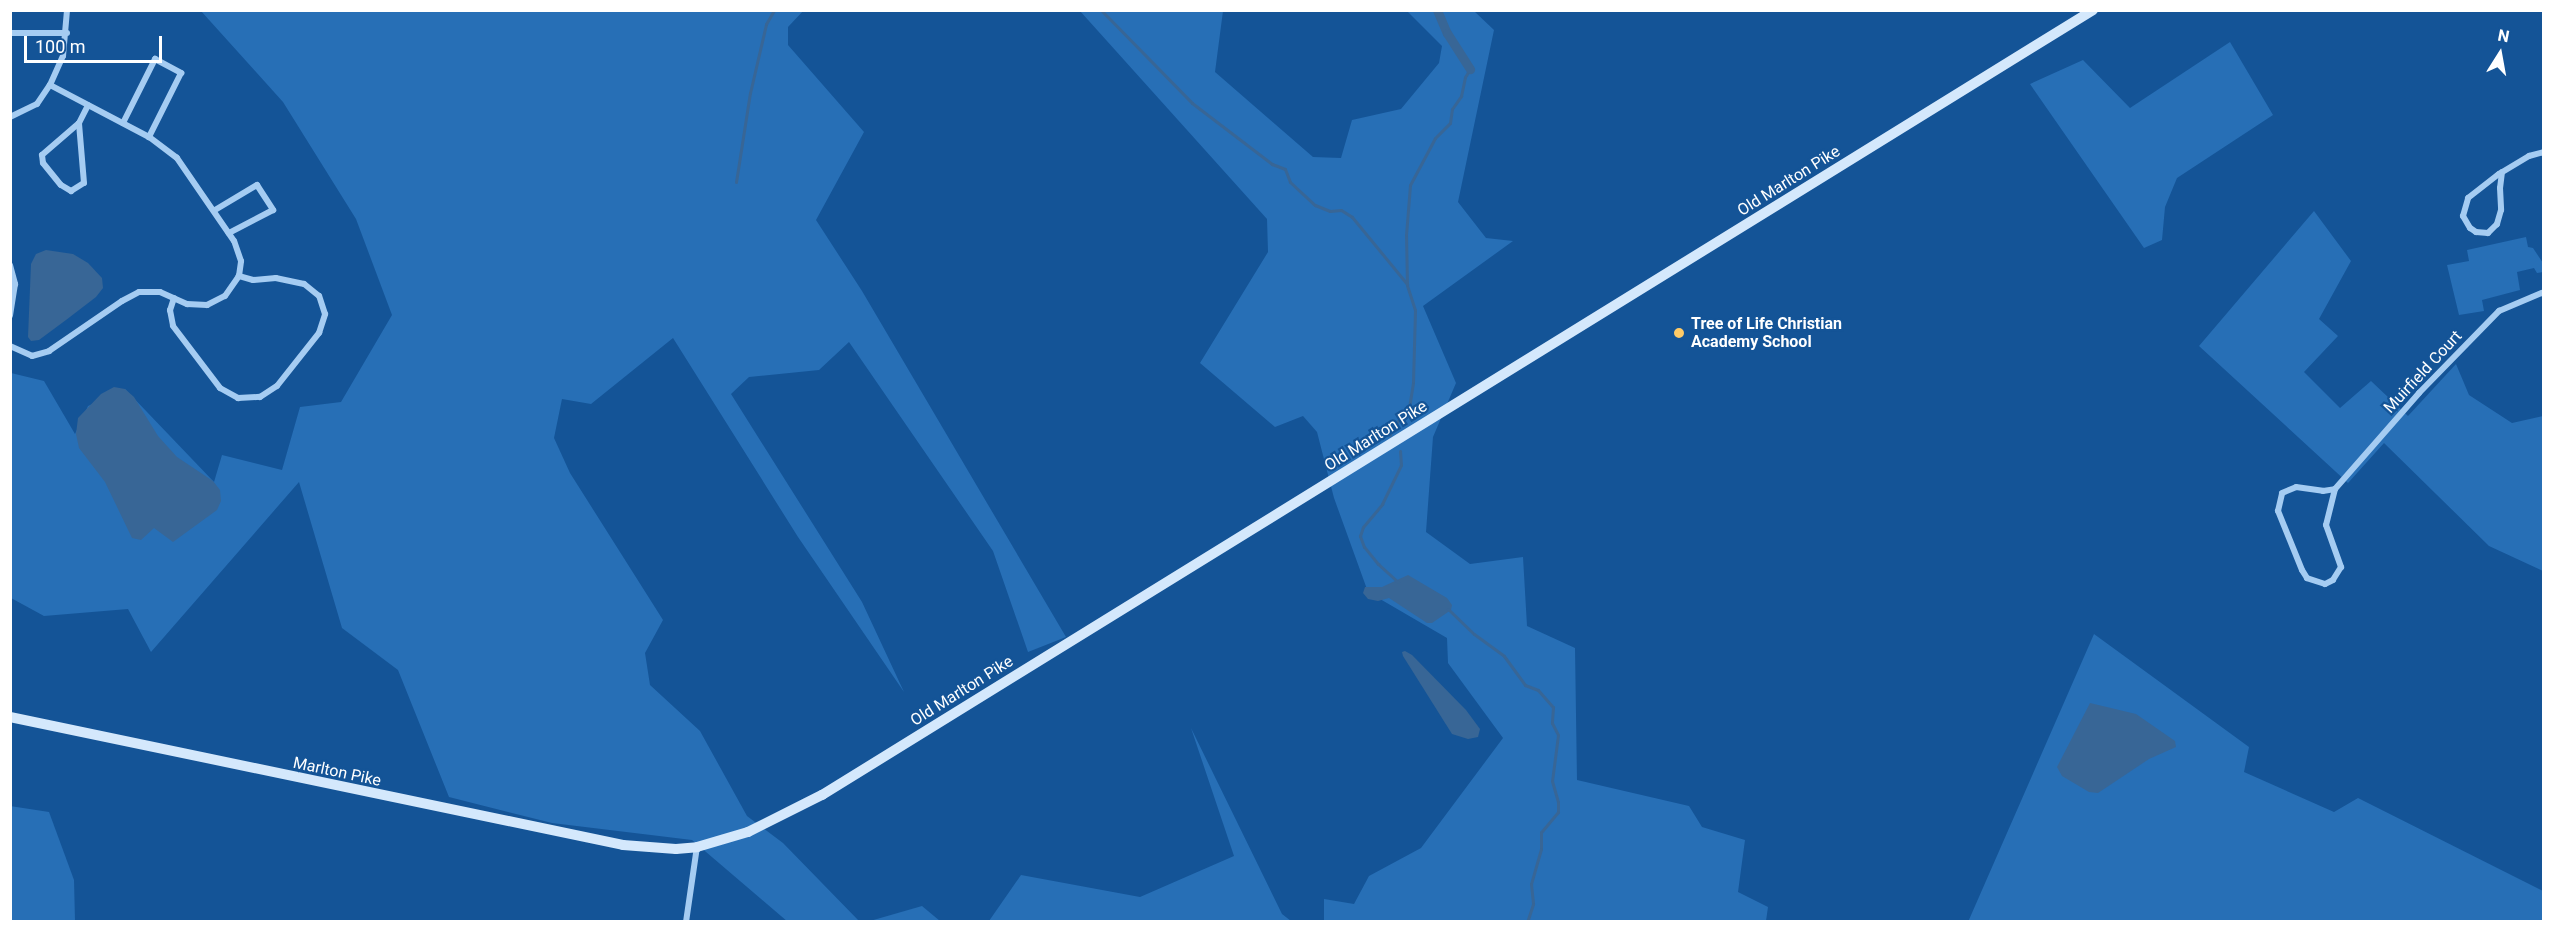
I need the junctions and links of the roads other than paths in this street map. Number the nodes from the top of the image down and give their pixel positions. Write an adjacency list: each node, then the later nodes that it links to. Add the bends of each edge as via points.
1 (67, 10): 4 (street)
2 (2093, 10): 23 (street, Old Marlton Pike, via 822,795 748,832)
3 (10, 33): 4 (street)
4 (67, 33): 5 (street, via 63,56)
5 (50, 85): 6 (street); 7 (street, via 38,104)
6 (88, 105): 8 (street); 9 (street)
7 (10, 117)
8 (79, 123): 8 (street, via 84,183 71,191 43,163 42,155)
9 (123, 123): 10 (street); 10 (street, via 155,59 181,73)
10 (149, 137): 13 (street, via 177,158)
11 (2544, 152): 12 (street)
12 (2502, 172): 12 (street, via 2468,198 2463,208 2466,223 2476,232 2488,233 2497,224)
13 (215, 210): 14 (street); 14 (street, via 257,185 273,210)
14 (229, 233): 16 (street, via 238,251)
15 (10, 265): 19 (street, via 15,284)
16 (239, 276): 18 (street, via 232,289 216,302 197,306); 18 (street, via 304,284 319,296 325,314 319,333 277,386 260,397 238,398 220,388 173,326 170,310)
17 (2544, 292): 21 (street, Muirfield Court, via 2499,311 2419,393)
18 (174, 298): 20 (street, via 160,292 139,292 40,355 24,354)
19 (10, 316)
20 (10, 346)
21 (2335, 489): 21 (street, Muirfield Court, via 2288,489 2278,503 2302,570 2307,578 2325,584 2333,580 2341,567 2326,525)
22 (10, 717): 24 (street, Marlton Pike, via 575,836)
23 (697, 847): 24 (street, Old Marlton Pike); 25 (street)
24 (659, 850)
25 (686, 921)

